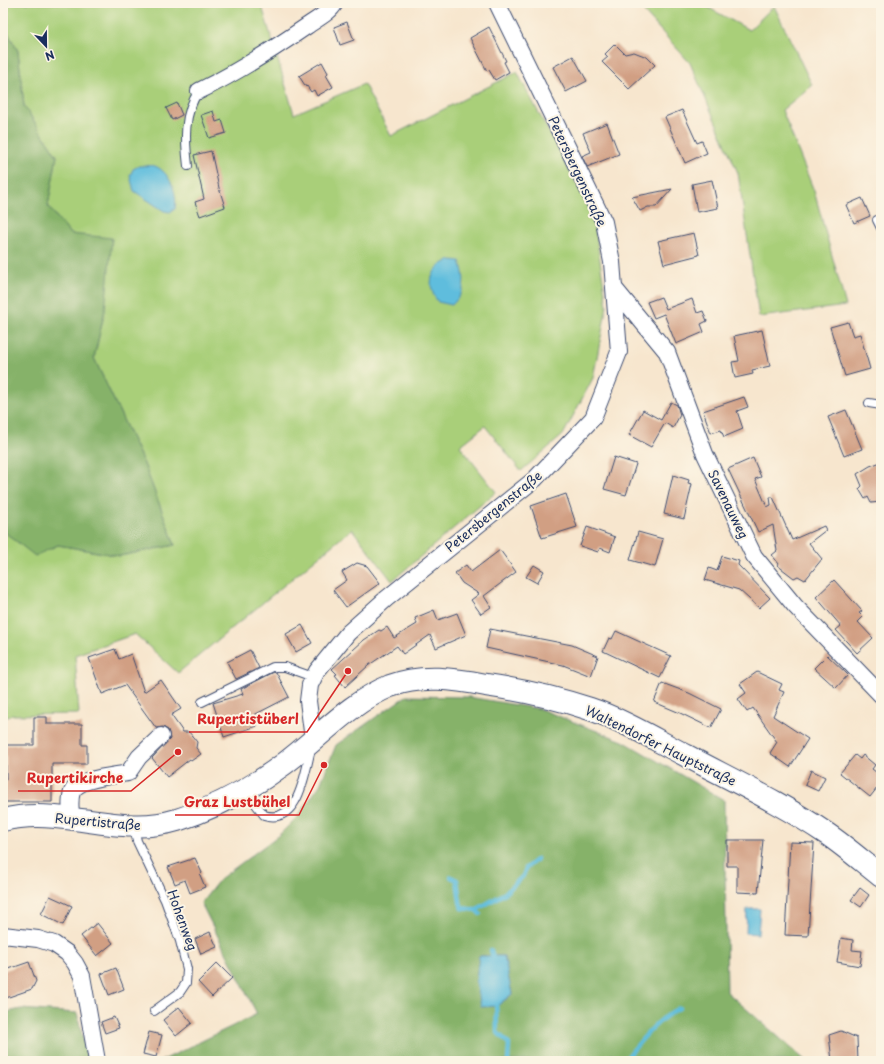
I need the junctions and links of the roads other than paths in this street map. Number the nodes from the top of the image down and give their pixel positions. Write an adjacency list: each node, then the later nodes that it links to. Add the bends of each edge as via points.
1 (335, 3): 3 (street, via 318,18 245,68)
2 (497, 3): 7 (street, Petersbergenstraße, via 604,222)
3 (199, 91): 4 (lane, via 193,99 187,123)
4 (188, 166)
5 (877, 220): 6 (lane)
6 (881, 228)
7 (615, 289): 10 (street, Petersbergenstraße, via 619,352 593,418 535,479 420,571 348,633); 11 (street, Savenauweg, via 667,352 705,454 754,556 795,606)
8 (869, 402): 9 (lane)
9 (881, 405)
10 (313, 677): 12 (lane, via 285,667 273,667); 14 (street, Petersbergenstraße, via 308,701)
11 (881, 695)
12 (202, 702)
13 (161, 736): 16 (street, via 139,757 128,773 85,782 74,789)
14 (313, 739): 15 (main road, Rupertistraße, via 284,764); 15 (lane, via 298,798 286,813 268,816 261,812); 19 (main road, Waltendorfer Hauptstraße, via 359,704 390,686 414,680 451,679 555,699 606,716 746,787 829,835)
15 (245, 789): 18 (main road, Rupertistraße, via 185,817)
16 (71, 817): 17 (main road, Rupertistraße, via 35,816); 18 (main road, Rupertistraße)
17 (3, 820)
18 (134, 827): 21 (lane, Hohenweg, via 137,841 165,900 180,940 187,969 186,983 180,992)
19 (881, 876)
20 (3, 935): 22 (street, via 38,939 54,944 75,963 82,976)
21 (154, 1011)
22 (97, 1061)

